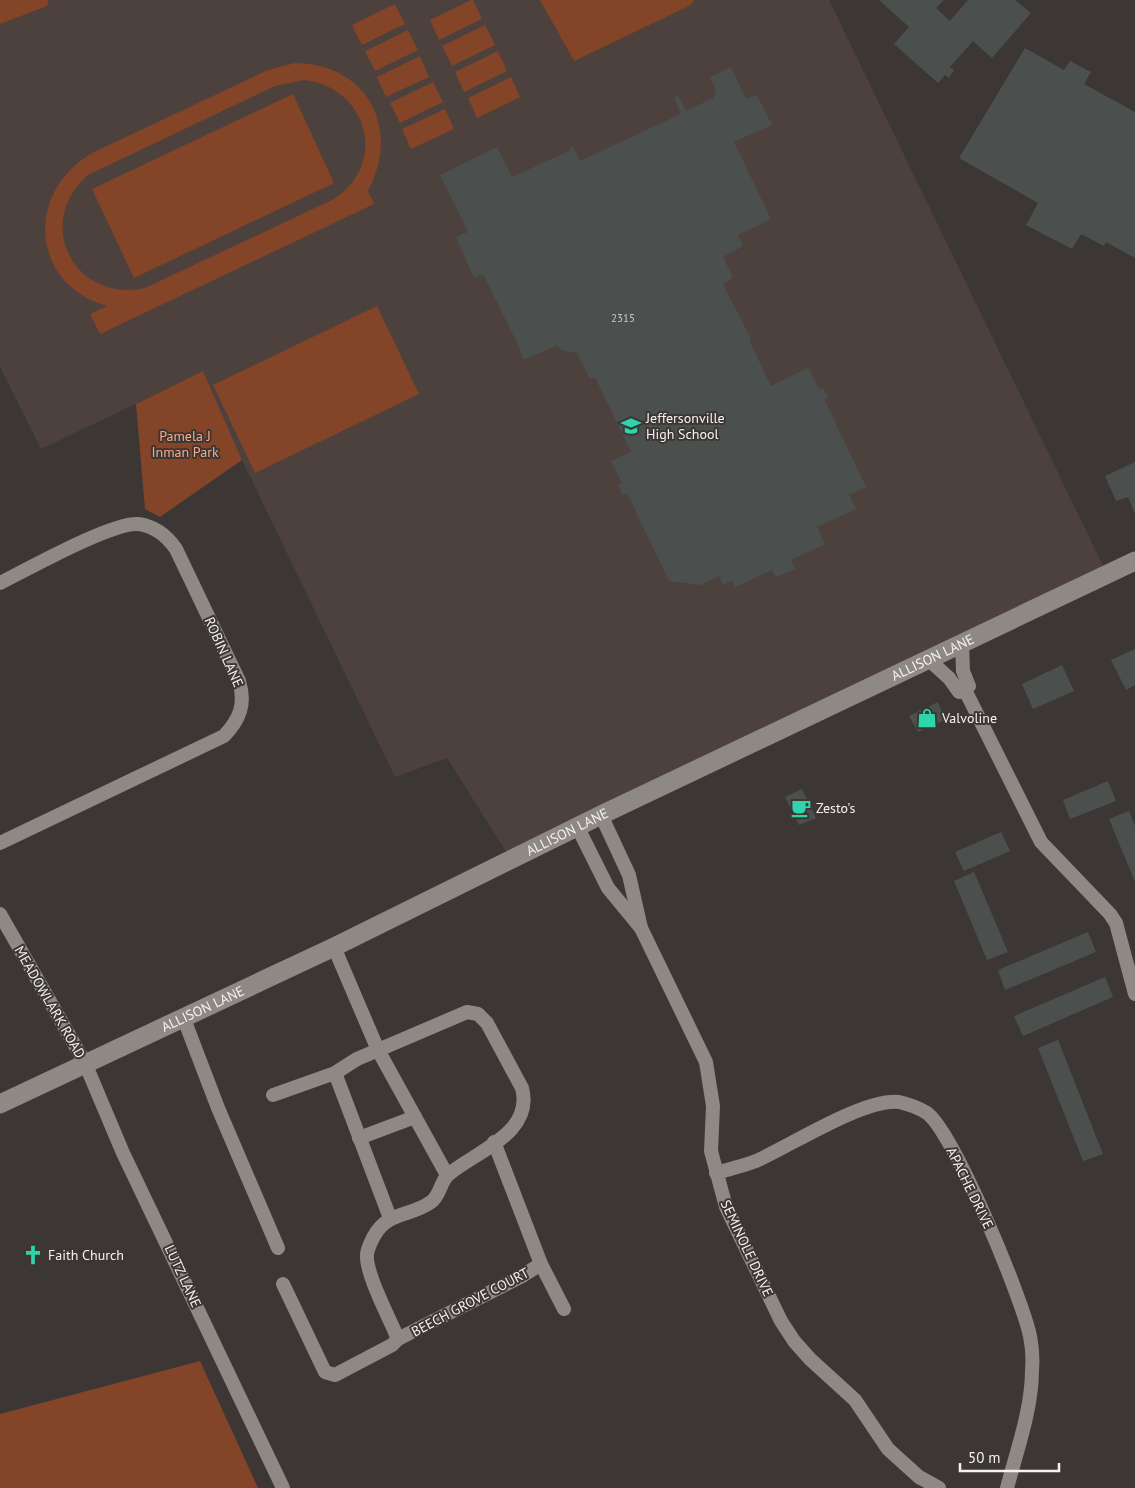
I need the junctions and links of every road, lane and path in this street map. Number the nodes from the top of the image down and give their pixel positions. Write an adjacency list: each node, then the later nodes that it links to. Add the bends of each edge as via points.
1 (1135, 561): 3 (main road, ALLISON LANE)
2 (0, 583): 8 (street, ROBIN LANE, via 109,530 139,524 156,529 176,549 239,681 242,703 235,724 224,736)
3 (962, 643): 4 (main road, ALLISON LANE); 5 (street, via 964,671 969,686)
4 (928, 659): 5 (street, via 959,692); 6 (main road, ALLISON LANE)
5 (965, 690): 12 (street, via 1041,842 1116,923)
6 (601, 815): 7 (main road, ALLISON LANE); 10 (street, SEMINOLE DRIVE, via 629,875)
7 (577, 826): 10 (street, SEMINOLE DRIVE, via 608,888); 11 (main road, ALLISON LANE)
8 (0, 843)
9 (0, 914): 15 (street, MEADOWLARK ROAD)
10 (641, 928): 22 (street, SEMINOLE DRIVE, via 706,1062 713,1106 711,1150)
11 (334, 947): 13 (main road, ALLISON LANE); 14 (street)
12 (1135, 994)
13 (184, 1019): 15 (main road, ALLISON LANE); 25 (street)
14 (378, 1050): 16 (street); 19 (street); 21 (street, via 467,1012 478,1014 487,1023 525,1099 522,1115 514,1128)
15 (85, 1063): 18 (main road, ALLISON LANE); 30 (street, LUTZ LANE, via 123,1153)
16 (334, 1073): 17 (street); 20 (street)
17 (273, 1095)
18 (0, 1104)
19 (415, 1117): 20 (street); 23 (street)
20 (359, 1138): 24 (street)
21 (494, 1142): 23 (street); 26 (street, BEECH GROVE COURT)
22 (716, 1173): 31 (street, SEMINOLE DRIVE, via 726,1207 781,1321 794,1341 845,1390 888,1449 919,1477); 32 (street, APACHE DRIVE, via 754,1162 883,1103 898,1102 927,1114 939,1127 964,1173 1006,1266 1030,1337 1032,1370 1029,1399)
23 (447, 1176): 24 (street, via 433,1201 416,1212)
24 (390, 1218): 29 (street, BEECH GROVE COURT, via 380,1226 370,1244 366,1265)
25 (278, 1248)
26 (541, 1264): 28 (street, BEECH GROVE COURT); 29 (street, BEECH GROVE COURT)
27 (283, 1284): 29 (street, BEECH GROVE COURT, via 325,1372 335,1375)
28 (564, 1309)
29 (398, 1339)
30 (284, 1488)
31 (938, 1488)
32 (1007, 1488)

